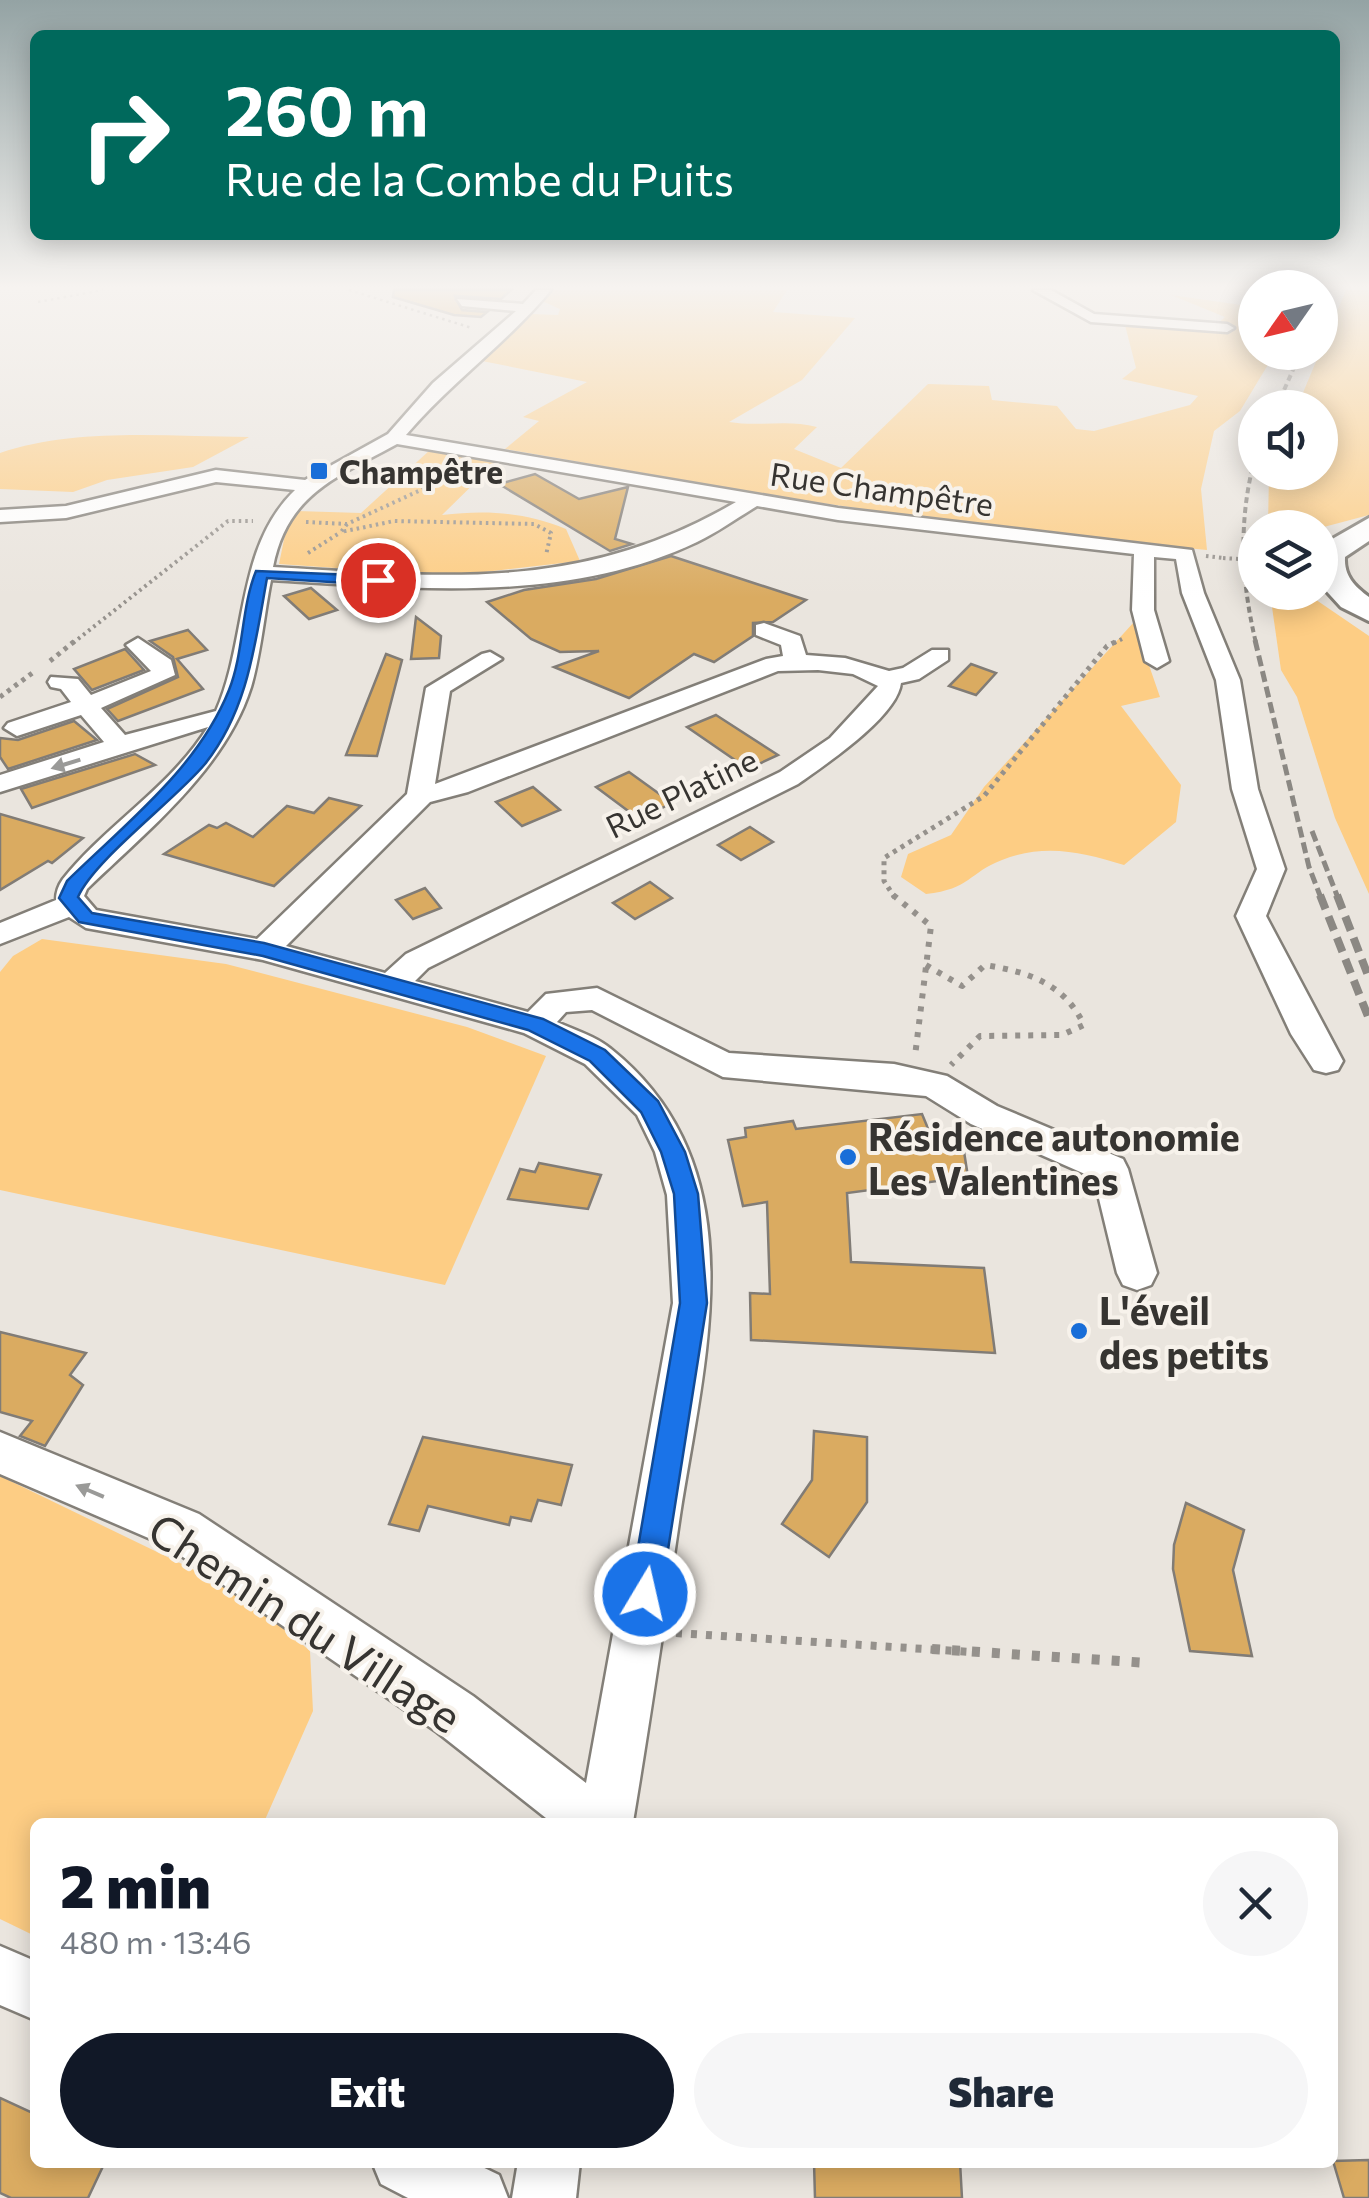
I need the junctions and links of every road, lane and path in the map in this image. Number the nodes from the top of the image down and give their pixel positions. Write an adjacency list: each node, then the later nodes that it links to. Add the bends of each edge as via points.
1 (433, 393): 2 (street)
2 (394, 438): 3 (street, Rue Champêtre); 4 (street)
3 (494, 455): 5 (street, Rue Champêtre); 8 (path)
4 (308, 486): 6 (street, via 216,476 78,510); 7 (street)
5 (755, 499): 10 (street, Rue Champêtre); 14 (street, via 689,538)
6 (0, 516)
7 (276, 522): 8 (path); 13 (street); 25 (path, via 228,521)
8 (348, 524): 14 (path, via 340,532 394,521 534,524 551,533)
9 (1360, 536): 15 (highway, via 1330,553 1327,567 1333,582)
10 (1144, 550): 17 (street, via 1143,610); 38 (street, Rue Champêtre, via 1185,554 1192,593 1228,680 1245,789 1270,869 1251,916)
11 (1223, 558): 12 (path, bridge)
12 (1238, 559)
13 (261, 574): 14 (street, via 450,584); 27 (street, via 247,653)
14 (550, 576)
15 (1369, 611)
16 (764, 630): 21 (street, via 792,642)
17 (1150, 636): 22 (street); 35 (path, via 1107,646 984,796 884,858 880,874 887,892 931,926)
18 (138, 645): 26 (street, via 163,665 163,675)
19 (940, 655): 23 (street, via 911,674)
20 (490, 659): 31 (street, via 438,688)
21 (796, 662): 23 (street, via 822,660); 31 (street, via 774,664)
22 (1157, 662)
23 (887, 679): 36 (street, Rue Platine, via 886,695 839,743 789,778 417,961)
24 (60, 682): 26 (street)
25 (0, 697)
26 (86, 705): 28 (street); 29 (street)
27 (226, 717): 29 (street); 32 (street, via 198,761 74,886)
28 (17, 728)
29 (121, 746): 30 (street, one-way to 30)
30 (0, 784)
31 (420, 796): 34 (street)
32 (71, 905): 33 (street); 34 (street, via 86,918)
33 (0, 934)
34 (264, 950): 36 (street)
35 (926, 964): 39 (path); 39 (path, via 962,986 985,965 1032,972 1079,1011 1084,1026 1072,1034 980,1035)
36 (394, 982): 37 (street)
37 (535, 1025): 39 (street, via 557,1002 597,999 723,1065); 42 (street, via 598,1055 650,1107 686,1194 694,1303)
38 (1326, 1061)
39 (923, 1083): 40 (street, via 1110,1169)
40 (1137, 1273)
41 (0, 1453): 44 (street, Chemin du Village, one-way to 41, via 454,1714 183,1530)
42 (639, 1631): 43 (path); 45 (street)
43 (1149, 1663)
44 (587, 1818)
45 (607, 1818)
46 (0, 1975): 47 (street)
47 (30, 1989)
48 (415, 2168): 50 (street)
49 (549, 2168): 51 (street)
50 (476, 2198)
51 (544, 2198)

